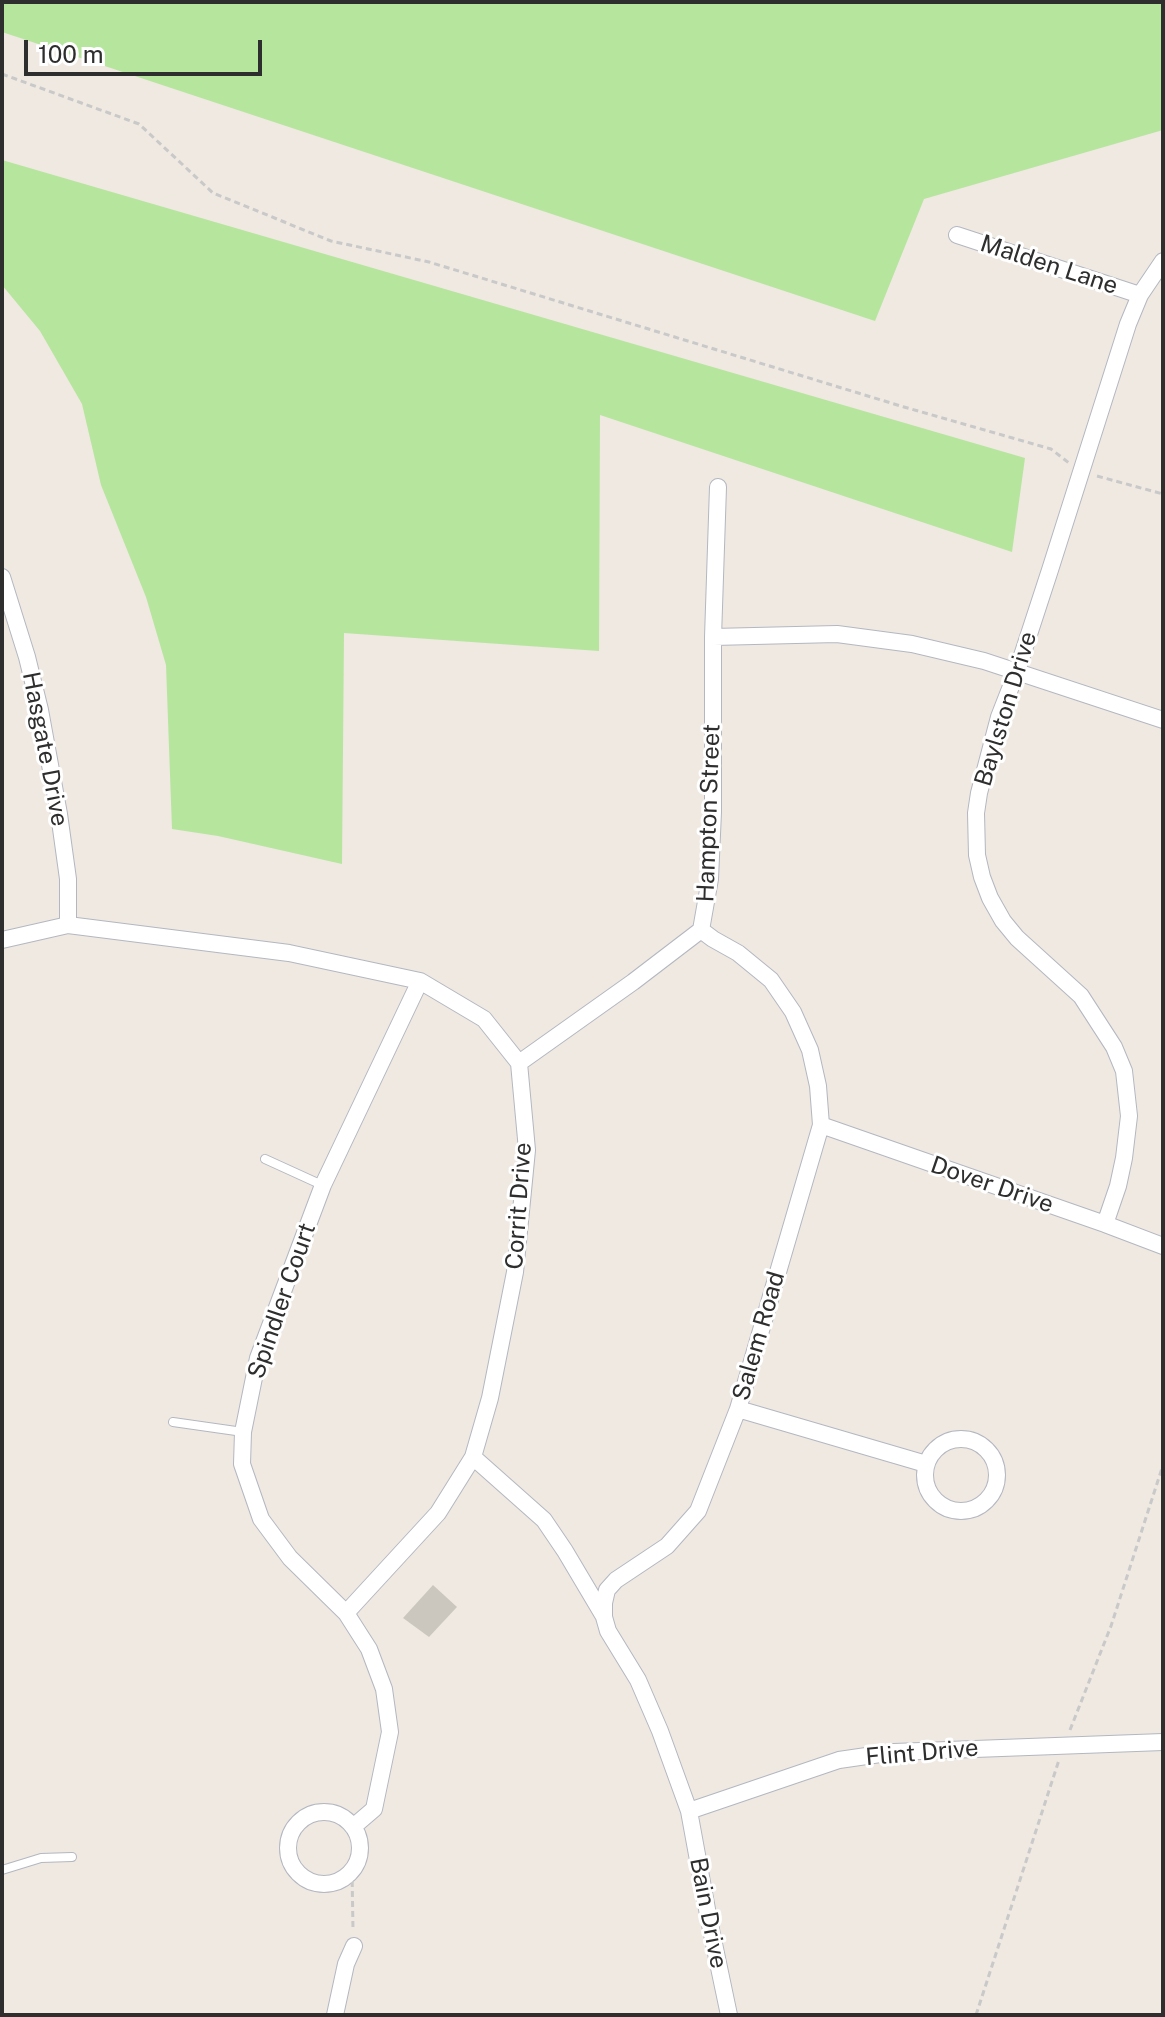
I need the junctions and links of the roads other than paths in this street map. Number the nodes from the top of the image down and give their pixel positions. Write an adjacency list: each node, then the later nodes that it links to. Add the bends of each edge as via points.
1 (957, 235): 3 (street, Malden Lane)
2 (1163, 261): 3 (street, Baylston Drive)
3 (1140, 295): 7 (street, Baylston Drive)
4 (718, 487): 6 (street, Hampton Street)
5 (2, 577): 9 (street, Hasgate Drive, via 43,725 68,879)
6 (713, 637): 7 (street, via 837,634 912,644); 10 (street, Hampton Street, via 713,812)
7 (1017, 671): 8 (street); 17 (street, Baylston Drive, via 979,793 977,855 1003,921 1081,996 1124,1071 1129,1116 1124,1158)
8 (1163, 720)
9 (68, 925): 11 (street); 12 (street, via 289,953)
10 (701, 930): 13 (street, Hampton Street); 14 (street, Salem Road, via 771,980 793,1012 810,1050)
11 (2, 940)
12 (420, 981): 13 (street, via 484,1019); 16 (street, Spindler Court)
13 (519, 1063): 22 (street, Corrit Drive, via 527,1150 515,1272)
14 (821, 1125): 17 (street, Dover Drive); 19 (street, Salem Road)
15 (265, 1159): 16 (lane)
16 (323, 1185): 21 (street, Spindler Court, via 258,1358)
17 (1105, 1224): 18 (street, Dover Drive)
18 (1163, 1246)
19 (738, 1409): 23 (street); 25 (street, Salem Road, via 698,1511 667,1546 607,1590)
20 (173, 1422): 21 (lane)
21 (243, 1432): 24 (street, Spindler Court, via 242,1464 261,1519 290,1558)
22 (473, 1457): 24 (street, Corrit Drive, via 438,1513); 25 (street, via 544,1520)
23 (926, 1464): 23 (street, via 927,1487 941,1505 952,1509 974,1508 996,1483 993,1459 976,1442 940,1445)
24 (346, 1613): 28 (street, Spindler Court, via 369,1649 384,1689 390,1732 374,1809)
25 (604, 1617): 27 (street, Bain Drive, via 638,1680)
26 (1163, 1742): 27 (street, Flint Drive, via 894,1752 839,1760)
27 (689, 1811): 33 (street, Bain Drive)
28 (353, 1827): 28 (street, via 334,1814 310,1815 288,1841 291,1864 309,1881 343,1879 358,1861)
29 (72, 1857): 30 (lane, via 41,1858)
30 (2, 1870)
31 (354, 1946): 32 (street)
32 (335, 2015)
33 (729, 2015)

